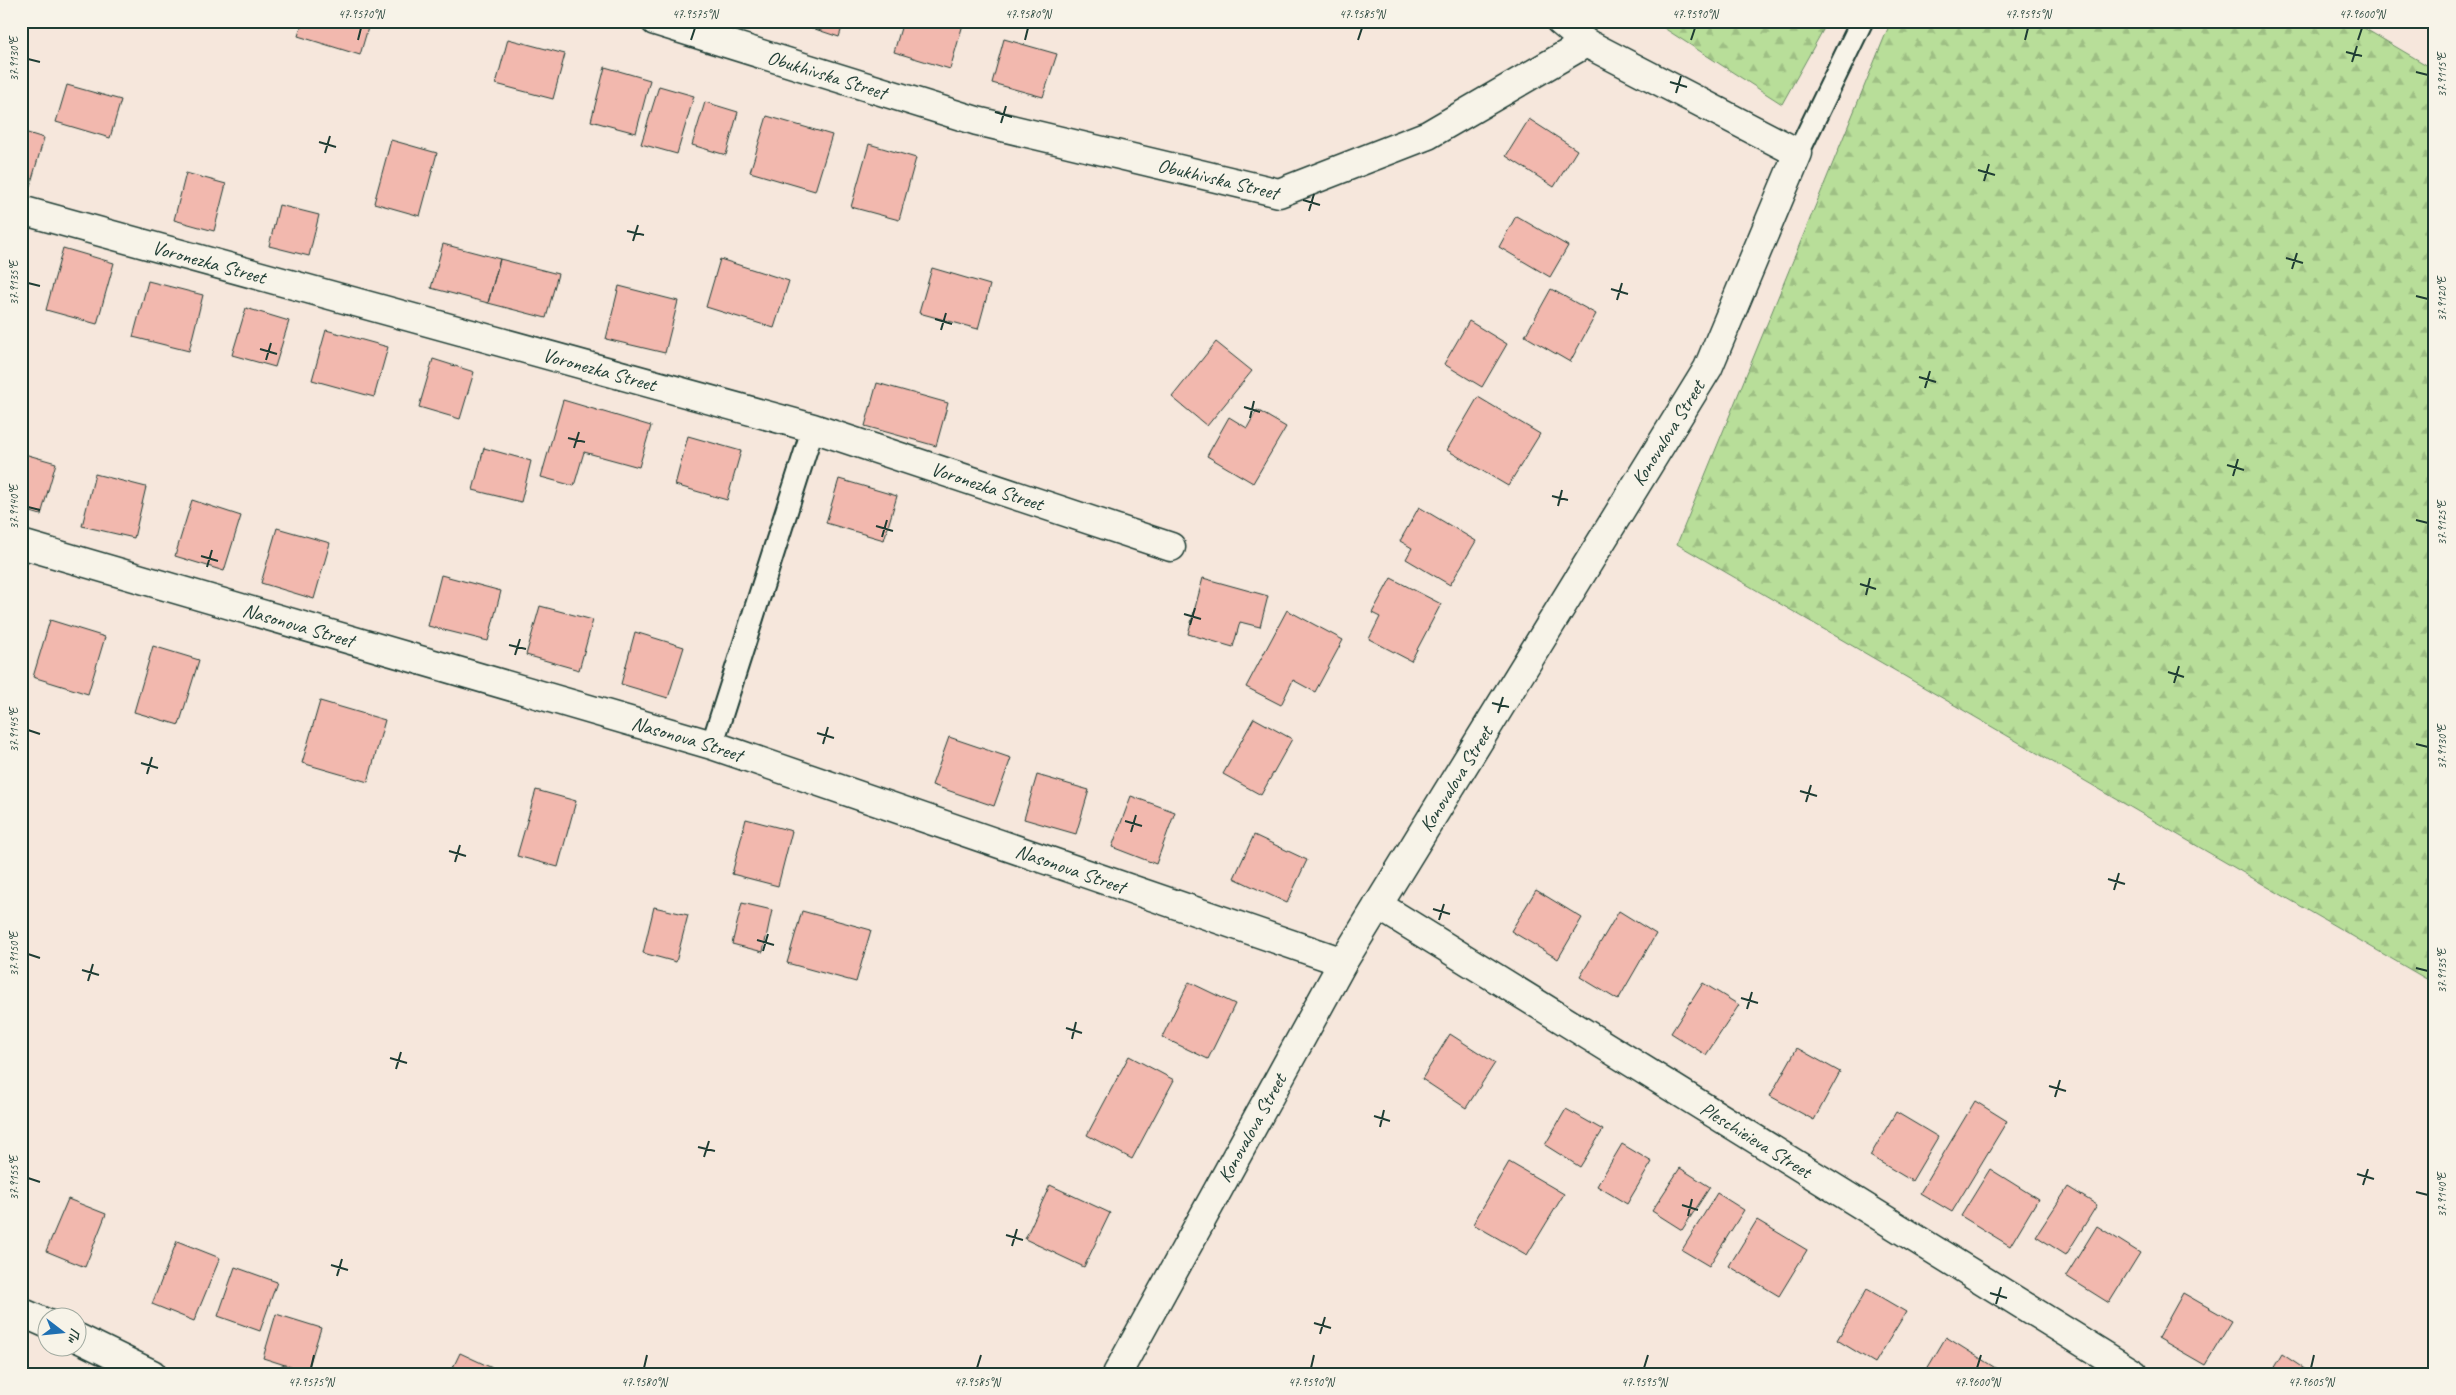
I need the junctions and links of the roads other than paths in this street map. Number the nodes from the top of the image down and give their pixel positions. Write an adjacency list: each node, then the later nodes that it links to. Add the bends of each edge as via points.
1 (655, 21): 4 (street, Obukhivska Street, via 977,121 1279,193 1428,134)
2 (1560, 21): 4 (street)
3 (1862, 21): 5 (lane)
4 (1586, 43): 5 (street)
5 (1798, 153): 11 (street, Konovalova Street, via 1708,368)
6 (21, 210): 7 (street, Voronezka Street)
7 (813, 428): 9 (street, Voronezka Street); 10 (lane)
8 (21, 544): 10 (street, Nasonova Street)
9 (1171, 547)
10 (712, 745): 12 (street, Nasonova Street)
11 (1378, 905): 12 (street, Konovalova Street); 18 (street, Pleschieieva Street)
12 (1343, 962): 17 (street, Konovalova Street)
13 (21, 1312): 14 (street)
14 (38, 1320)
15 (88, 1343): 16 (street)
16 (152, 1374)
17 (1117, 1374)
18 (2134, 1374)

